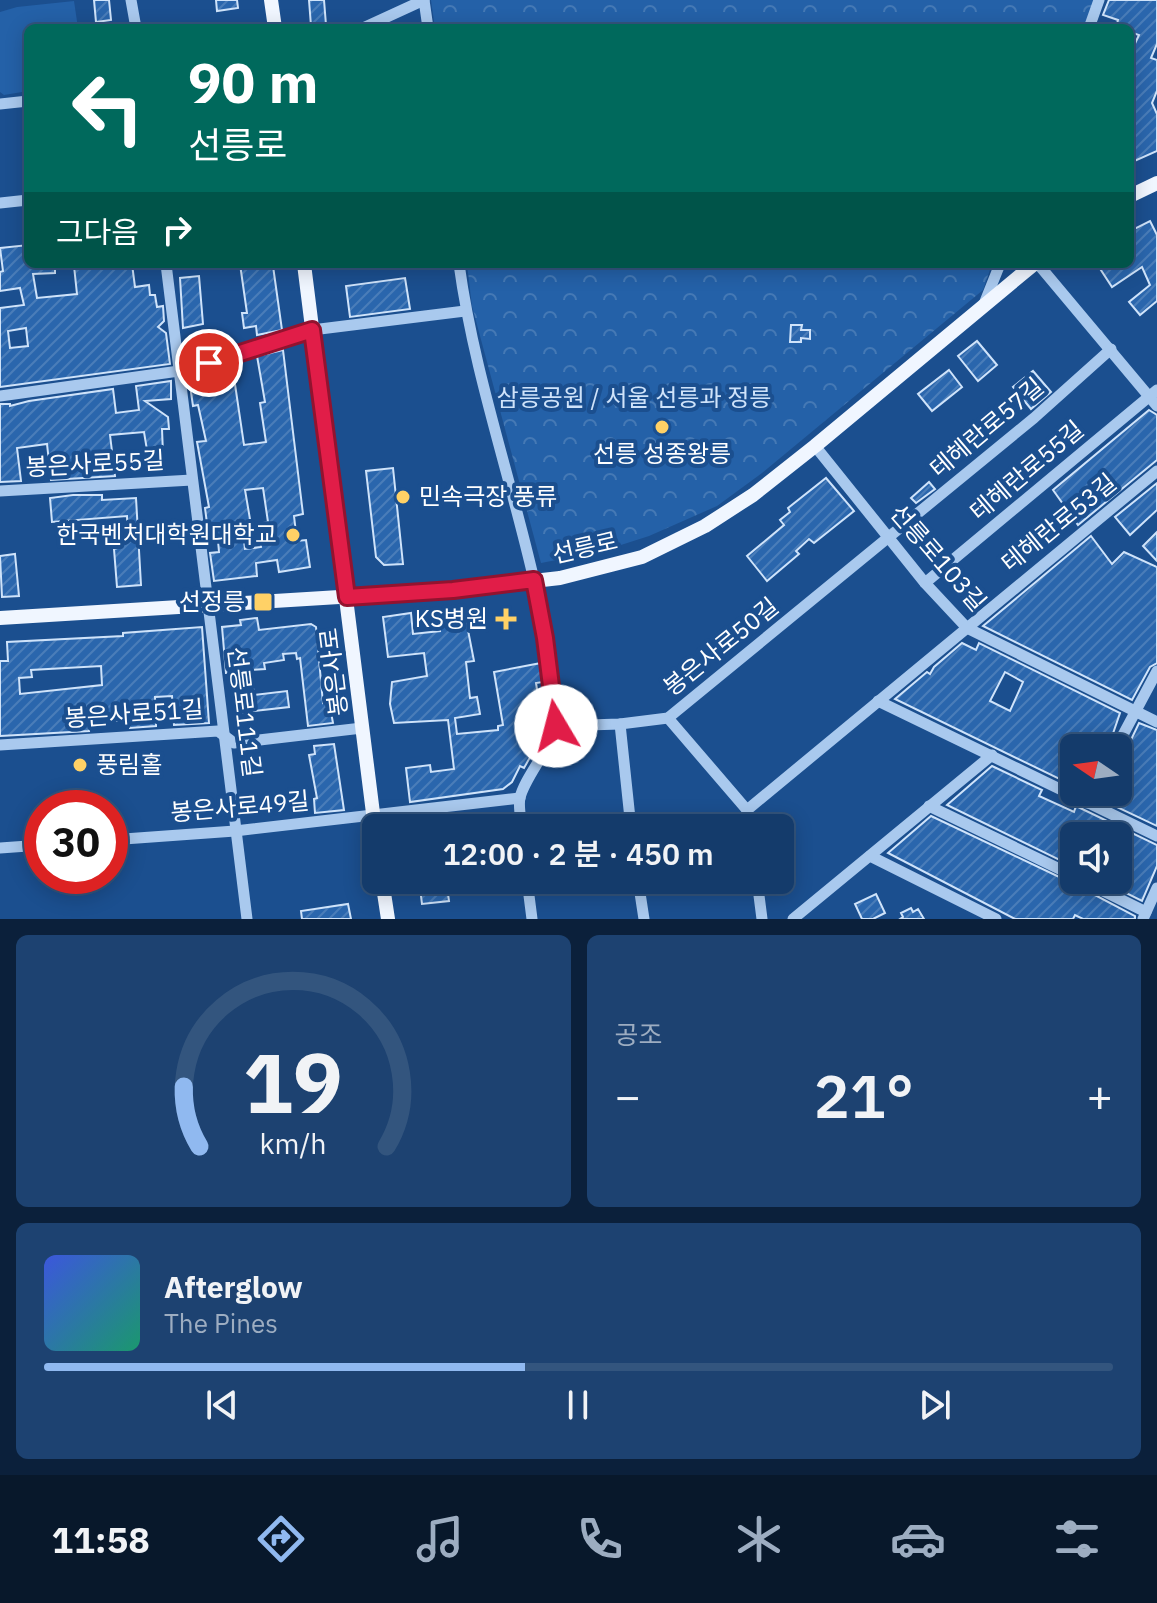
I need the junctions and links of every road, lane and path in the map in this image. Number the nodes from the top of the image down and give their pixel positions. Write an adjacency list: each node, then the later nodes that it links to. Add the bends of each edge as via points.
1 (131, 0): 5 (street)
2 (271, 0): 6 (main road)
3 (424, 0): 7 (street); 8 (street)
4 (1099, 0): 9 (street)
5 (135, 24)
6 (274, 24)
7 (372, 24)
8 (427, 24)
9 (1090, 24)
10 (24, 101): 11 (street)
11 (0, 104)
12 (1157, 183): 13 (main road)
13 (1134, 194)
14 (24, 200): 15 (street)
15 (0, 203)
16 (166, 268): 26 (street, 선릉로111길)
17 (304, 268): 24 (main road, 봉은사로)
18 (460, 268): 23 (street)
19 (998, 268): 22 (street)
20 (1031, 268): 22 (main road, 선릉로)
21 (1040, 268): 25 (street)
22 (982, 309): 29 (main road, 선릉로)
23 (465, 311): 24 (street); 34 (street)
24 (312, 330): 26 (street); 36 (main road, 봉은사로)
25 (1111, 349): 28 (street); 33 (street, 테헤란로57길)
26 (179, 371): 27 (street); 31 (street, 선릉로111길)
27 (0, 396)
28 (1155, 398): 35 (street, 테헤란로55길)
29 (815, 446): 33 (street, 선릉로103길); 34 (main road, 선릉로, via 689,535 642,557)
30 (1157, 471): 39 (street, 테헤란로53길)
31 (192, 480): 32 (street, 봉은사로55길); 37 (street, 선릉로111길)
32 (0, 491)
33 (889, 539): 35 (street, 선릉로103길); 43 (street, 봉은사로50길)
34 (534, 580): 36 (main road, 선릉로); 46 (street)
35 (925, 583): 39 (street, 선릉로103길)
36 (347, 597): 37 (main road, 선릉로); 47 (main road, 봉은사로)
37 (208, 606): 38 (main road, 선릉로); 49 (street, 선릉로111길)
38 (0, 618)
39 (967, 628): 41 (street, 테헤란로53길); 42 (street, 선릉로103길)
40 (1157, 671): 42 (street)
41 (878, 701): 51 (street); 56 (street, 테헤란로53길)
42 (1136, 712): 44 (street, 선릉로103길); 48 (street)
43 (668, 718): 45 (street, 봉은사로50길); 56 (street)
44 (1157, 722)
45 (620, 724): 46 (street, 봉은사로50길); 60 (street)
46 (556, 726): 53 (street)
47 (362, 728): 49 (street, 봉은사로51길, via 234,743); 57 (main road, 봉은사로)
48 (1124, 734)
49 (226, 736): 50 (street, 봉은사로51길, via 218,731); 63 (street, 선릉로111길)
50 (0, 745)
51 (992, 755): 52 (street); 54 (street)
52 (1060, 785)
53 (520, 798): 58 (street); 59 (street)
54 (929, 806): 68 (street); 69 (street)
55 (1104, 806): 64 (street)
56 (747, 810): 61 (street)
57 (373, 814)
58 (389, 814)
59 (521, 814)
60 (630, 814)
61 (748, 814)
62 (362, 817): 63 (street, 봉은사로49길)
63 (235, 831): 65 (street, 봉은사로49길); 77 (street, 선릉로111길)
64 (1157, 836)
65 (128, 839)
66 (24, 846): 67 (street)
67 (0, 848)
68 (870, 856): 82 (street); 83 (street)
69 (1060, 869)
70 (1157, 888): 76 (street)
71 (384, 894): 78 (main road)
72 (529, 894): 79 (street)
73 (640, 894): 80 (street)
74 (759, 894): 81 (street)
75 (1106, 894): 76 (street)
76 (1144, 915)
77 (247, 919)
78 (388, 919)
79 (532, 919)
80 (644, 919)
81 (762, 919)
82 (793, 919)
83 (996, 919)

